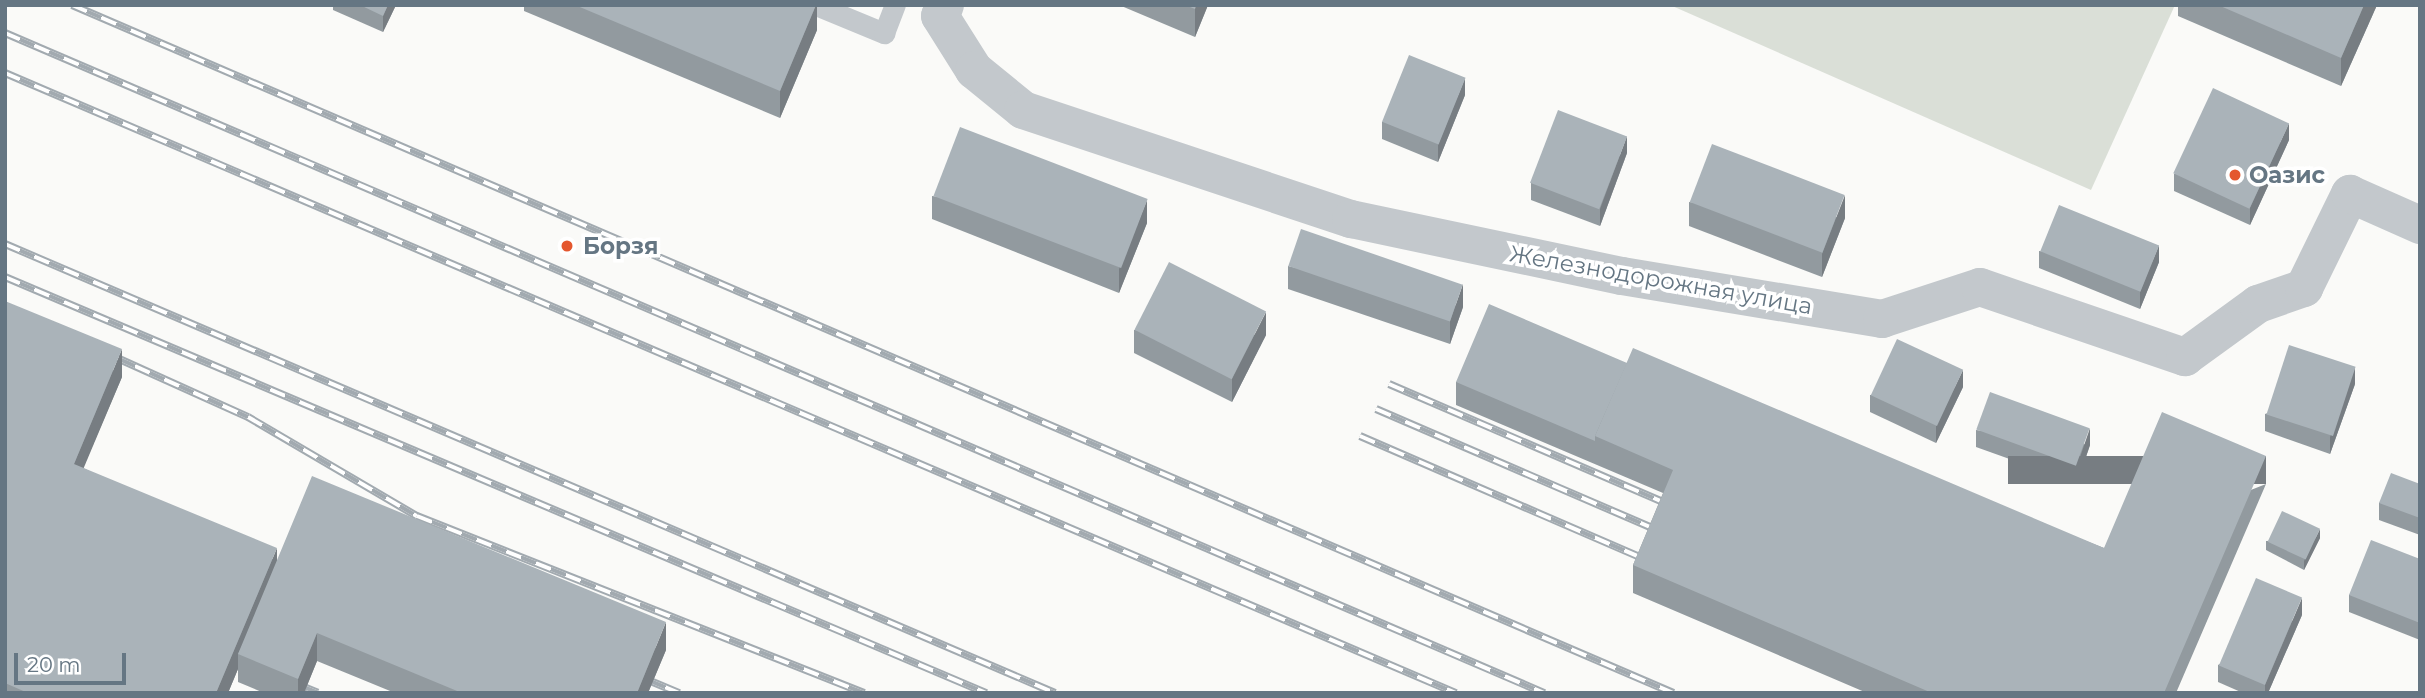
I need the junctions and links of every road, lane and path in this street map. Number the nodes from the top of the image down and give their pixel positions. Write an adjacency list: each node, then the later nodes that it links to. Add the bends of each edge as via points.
1 (816, 5): 2 (lane, via 884,33)
2 (895, 5)
3 (942, 11): 4 (street, Железнодорожная улица, via 974,70 1023,110 1351,219 1622,276 1882,319 1980,287 2185,357 2258,304 2304,288 2350,194)
4 (2420, 225)

